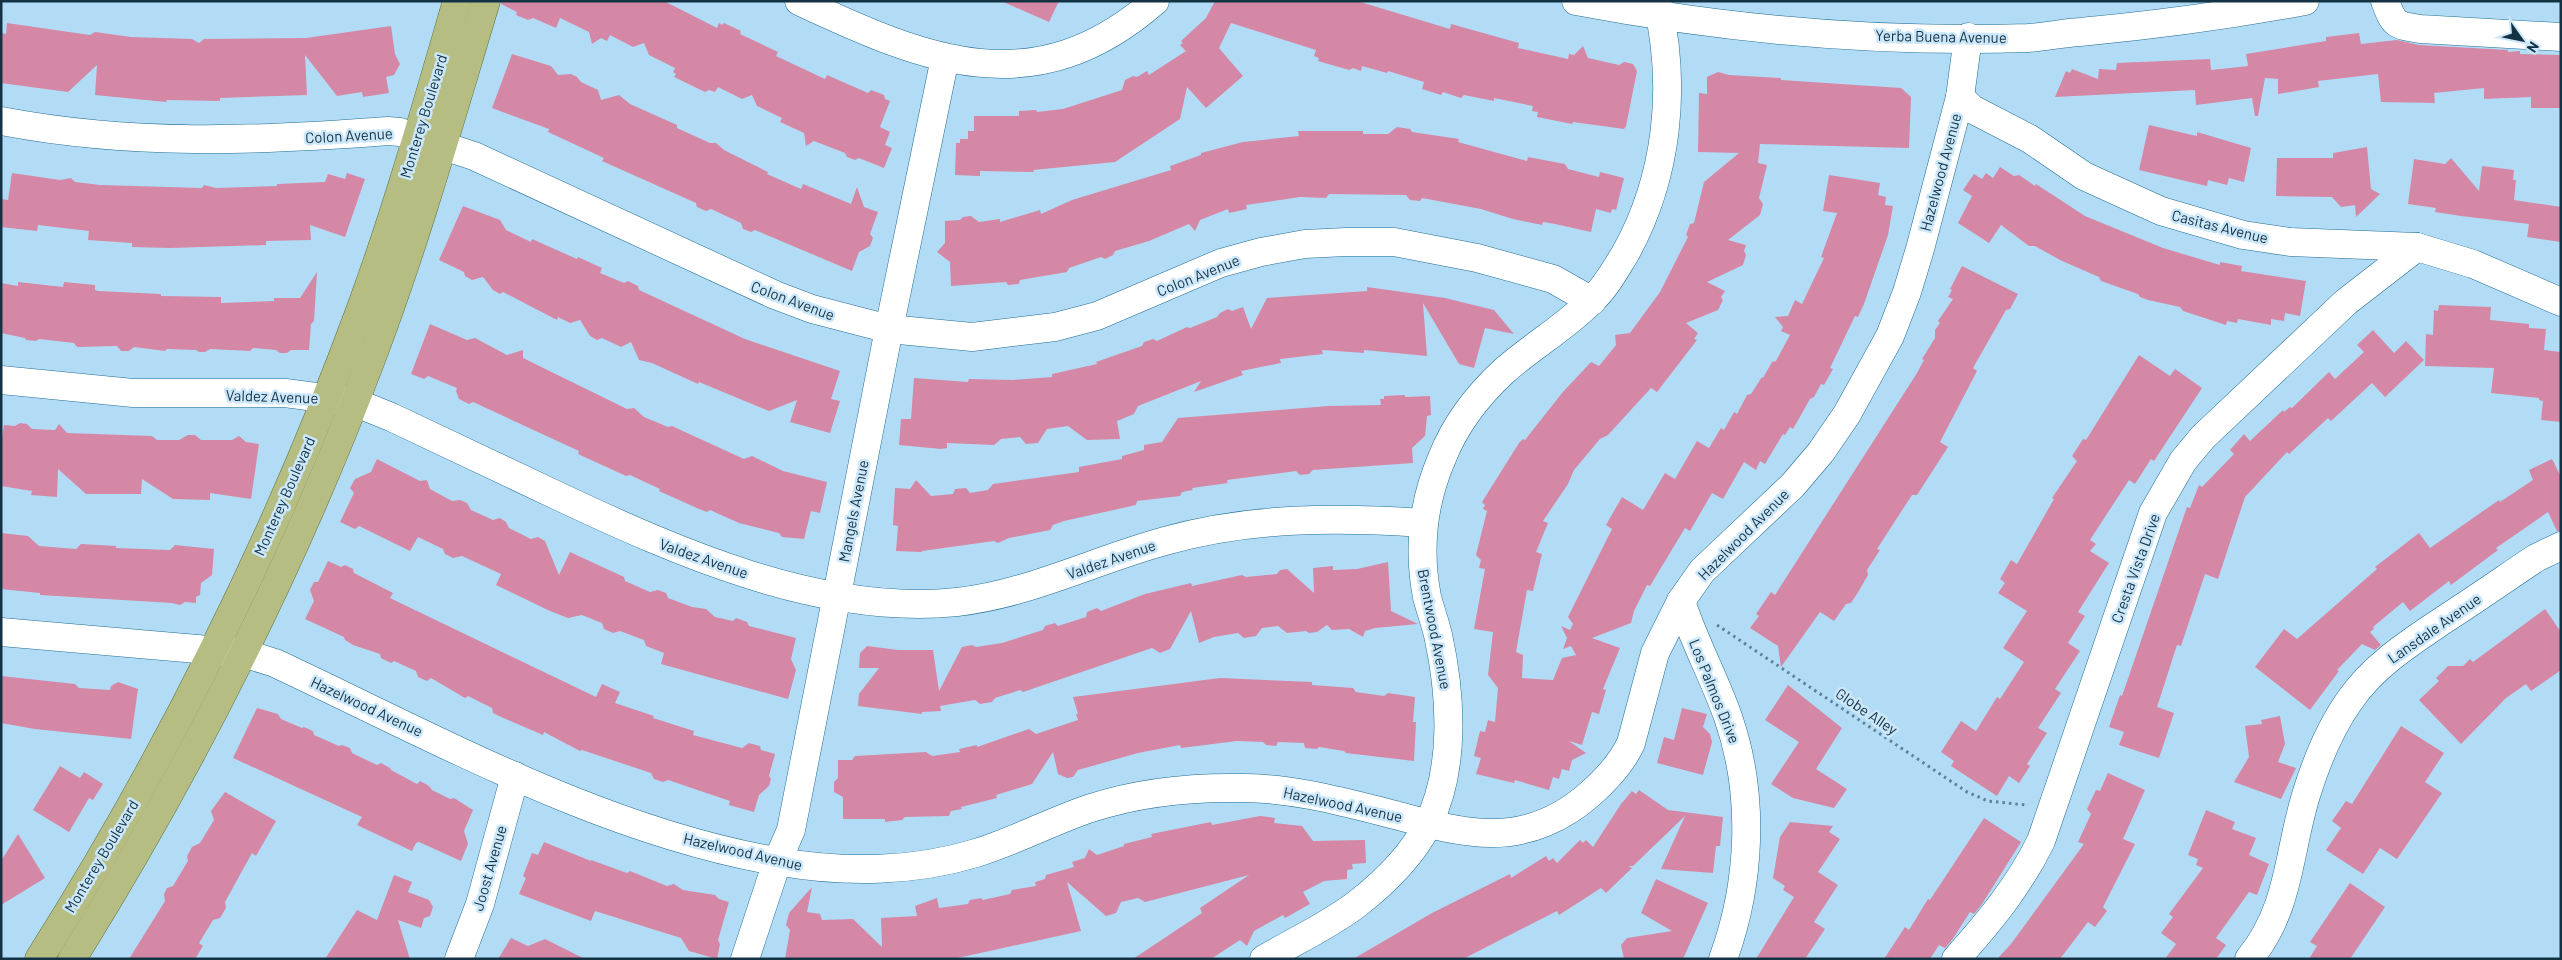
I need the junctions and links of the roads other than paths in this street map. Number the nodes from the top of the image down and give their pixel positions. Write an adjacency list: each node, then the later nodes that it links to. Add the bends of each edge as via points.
1 (457, 1): 14 (main road, Monterey Boulevard)
2 (486, 1): 15 (main road, Monterey Boulevard)
3 (799, 1): 11 (street, via 896,44)
4 (1155, 1): 11 (street, via 1135,19 1099,42 1061,57 1021,64 987,64)
5 (1576, 1): 8 (street, Yerba Buena Avenue)
6 (2305, 1): 9 (street, Yerba Buena Avenue, via 2136,27 2030,38)
7 (2385, 1): 10 (street, via 2393,21 2400,26)
8 (1659, 8): 9 (street, Yerba Buena Avenue, via 1719,24 1839,34); 17 (street, Brentwood Avenue, via 1666,63 1667,107 1662,155 1641,225 1606,284)
9 (1968, 37): 12 (street, Hazelwood Avenue)
10 (2561, 37)
11 (945, 58): 19 (street, Mangels Avenue)
12 (1960, 97): 16 (street, Casitas Avenue, via 1972,109 2030,139 2084,176 2161,212 2243,235 2290,242); 26 (street, Hazelwood Avenue, via 1907,292 1890,336 1869,376 1821,452 1781,497 1702,571)
13 (1, 121): 14 (street, Colon Avenue, via 81,134 186,141 282,139 388,131)
14 (417, 136): 15 (street, Colon Avenue); 21 (main road, Monterey Boulevard, via 362,305)
15 (443, 144): 19 (street, Colon Avenue, via 775,295 812,309); 22 (main road, Monterey Boulevard, via 400,279)
16 (2417, 247): 18 (street, Casitas Avenue, via 2473,264); 39 (street, Cresta Vista Drive, via 2346,302 2203,437 2178,469 2154,513 2041,841 2008,898)
17 (1592, 301): 19 (street, Colon Avenue, via 1553,279 1469,256 1394,242 1346,242 1305,244 1261,252 1221,264 1105,313 1055,327 972,337); 23 (street, Brentwood Avenue, via 1505,371 1480,396 1458,425 1442,457 1431,486)
18 (2561, 302)
19 (888, 329): 25 (street, Mangels Avenue)
20 (1, 380): 21 (street, Valdez Avenue, via 133,393 284,393)
21 (326, 398): 22 (street, Valdez Avenue); 28 (main road, Monterey Boulevard)
22 (354, 402): 25 (street, Valdez Avenue, via 646,537 740,572); 29 (main road, Monterey Boulevard)
23 (1423, 523): 25 (street, Valdez Avenue, via 1300,520 1212,530 1126,552 1043,583 957,602 897,603); 31 (street, Brentwood Avenue, via 1422,559 1427,596 1450,710 1440,789)
24 (2561, 546): 40 (street, Lansdale Avenue, via 2536,558 2400,649 2373,672 2351,698 2333,727 2310,784 2283,895 2270,926)
25 (837, 595): 32 (street, Mangels Avenue, via 791,830)
26 (1682, 601): 31 (street, Hazelwood Avenue, via 1655,653 1625,756 1574,808 1547,822 1515,831 1489,833); 38 (street, Los Palmos Drive, via 1699,652 1728,716 1744,783 1746,853 1734,926)
27 (1, 632): 28 (street, Hazelwood Avenue)
28 (214, 649): 29 (street, Hazelwood Avenue); 33 (main road, Monterey Boulevard, via 136,797)
29 (243, 653): 30 (street, Hazelwood Avenue, via 275,664); 34 (main road, Monterey Boulevard, via 175,785)
30 (515, 776): 32 (street, Hazelwood Avenue, via 640,824); 35 (street, Joost Avenue, via 480,904)
31 (1428, 824): 32 (street, Hazelwood Avenue, via 1289,791 1206,787 1131,797 1091,808 974,854 936,862 898,868 857,869); 37 (street, Brentwood Avenue, via 1406,858 1368,894 1321,928)
32 (777, 862): 36 (street, Mangels Avenue)
33 (39, 959)
34 (72, 959)
35 (459, 959)
36 (745, 959)
37 (1264, 959)
38 (1723, 959)
39 (1956, 959)
40 (2249, 959)

